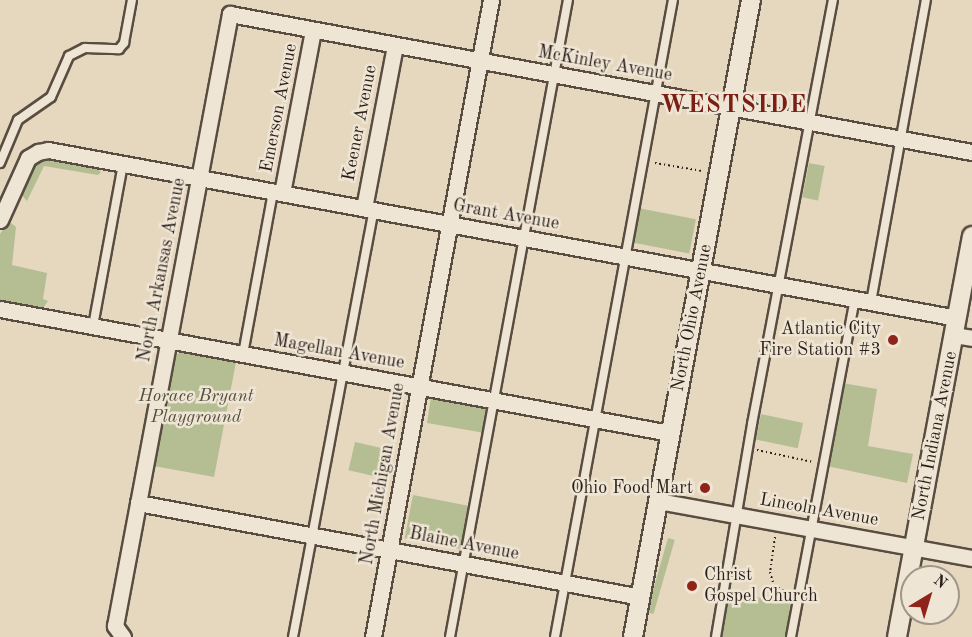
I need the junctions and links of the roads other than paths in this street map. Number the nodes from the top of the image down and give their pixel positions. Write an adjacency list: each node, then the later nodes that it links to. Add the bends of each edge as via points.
1 (132, 0): 18 (lane, via 124,43 119,49 85,48 69,56 51,97 18,120)
2 (491, 0): 11 (street, North Michigan Avenue)
3 (568, 0): 12 (lane)
4 (673, 0): 13 (lane)
5 (751, 0): 14 (street, North Ohio Avenue)
6 (833, 0): 15 (lane)
7 (926, 0): 16 (lane)
8 (230, 15): 9 (street, McKinley Avenue); 20 (street, North Arkansas Avenue)
9 (313, 30): 10 (street, McKinley Avenue); 21 (street, Emerson Avenue)
10 (395, 45): 11 (street, McKinley Avenue); 22 (street, Keener Avenue)
11 (480, 61): 12 (street, McKinley Avenue); 24 (street, North Michigan Avenue)
12 (554, 75): 13 (street, McKinley Avenue); 26 (lane)
13 (656, 93): 14 (street, McKinley Avenue); 27 (lane)
14 (732, 107): 15 (street, McKinley Avenue); 28 (street, North Ohio Avenue)
15 (811, 122): 16 (street, McKinley Avenue); 29 (lane)
16 (901, 139): 17 (street, McKinley Avenue); 31 (lane)
17 (972, 152)
18 (0, 163)
19 (123, 164): 20 (street, Grant Avenue); 23 (street, Grant Avenue, via 48,150 38,152 28,158); 33 (lane)
20 (199, 178): 21 (street, Grant Avenue); 36 (street, North Arkansas Avenue)
21 (278, 193): 22 (street, Grant Avenue); 37 (lane)
22 (369, 209): 24 (street, Grant Avenue); 38 (lane)
23 (0, 220)
24 (450, 224): 26 (street, Grant Avenue); 39 (street, North Michigan Avenue)
25 (972, 236): 34 (street, North Indiana Avenue)
26 (525, 238): 27 (street, Grant Avenue); 40 (lane)
27 (626, 256): 28 (street, Grant Avenue); 41 (lane)
28 (701, 270): 29 (street, Grant Avenue); 42 (street, North Ohio Avenue)
29 (781, 285): 30 (street, Grant Avenue); 45 (lane)
30 (855, 299): 31 (street, Grant Avenue); 46 (lane)
31 (871, 302): 34 (street, Grant Avenue)
32 (0, 309): 33 (street, Magellan Avenue)
33 (93, 326): 36 (street, Magellan Avenue)
34 (955, 327): 35 (street, Grant Avenue); 48 (street, North Indiana Avenue)
35 (972, 338)
36 (168, 340): 37 (street, Magellan Avenue); 44 (street, North Arkansas Avenue)
37 (243, 354): 38 (street, Magellan Avenue)
38 (344, 372): 39 (street, Magellan Avenue); 47 (lane)
39 (419, 386): 40 (street, Magellan Avenue); 49 (street, North Michigan Avenue)
40 (495, 400): 41 (street, Magellan Avenue); 51 (lane)
41 (596, 419): 42 (street, Magellan Avenue); 52 (lane)
42 (670, 433): 43 (street, North Ohio Avenue)
43 (658, 501): 45 (street, Lincoln Avenue); 53 (street, North Ohio Avenue)
44 (138, 503): 47 (street, Blaine Avenue); 54 (street, North Arkansas Avenue, via 115,626)
45 (738, 515): 46 (street, Lincoln Avenue); 60 (lane)
46 (811, 529): 48 (street, Lincoln Avenue); 61 (lane)
47 (314, 536): 49 (street, Blaine Avenue); 55 (lane)
48 (914, 548): 50 (street, Lincoln Avenue); 62 (street, North Indiana Avenue)
49 (389, 550): 51 (street, Blaine Avenue); 56 (street, North Michigan Avenue)
50 (972, 558)
51 (463, 564): 52 (street, Blaine Avenue); 57 (lane)
52 (565, 583): 53 (street, Blaine Avenue); 58 (lane)
53 (640, 597): 59 (street, North Ohio Avenue)
54 (124, 637)
55 (294, 637)
56 (373, 637)
57 (450, 637)
58 (555, 637)
59 (633, 637)
60 (716, 637)
61 (791, 637)
62 (897, 637)

